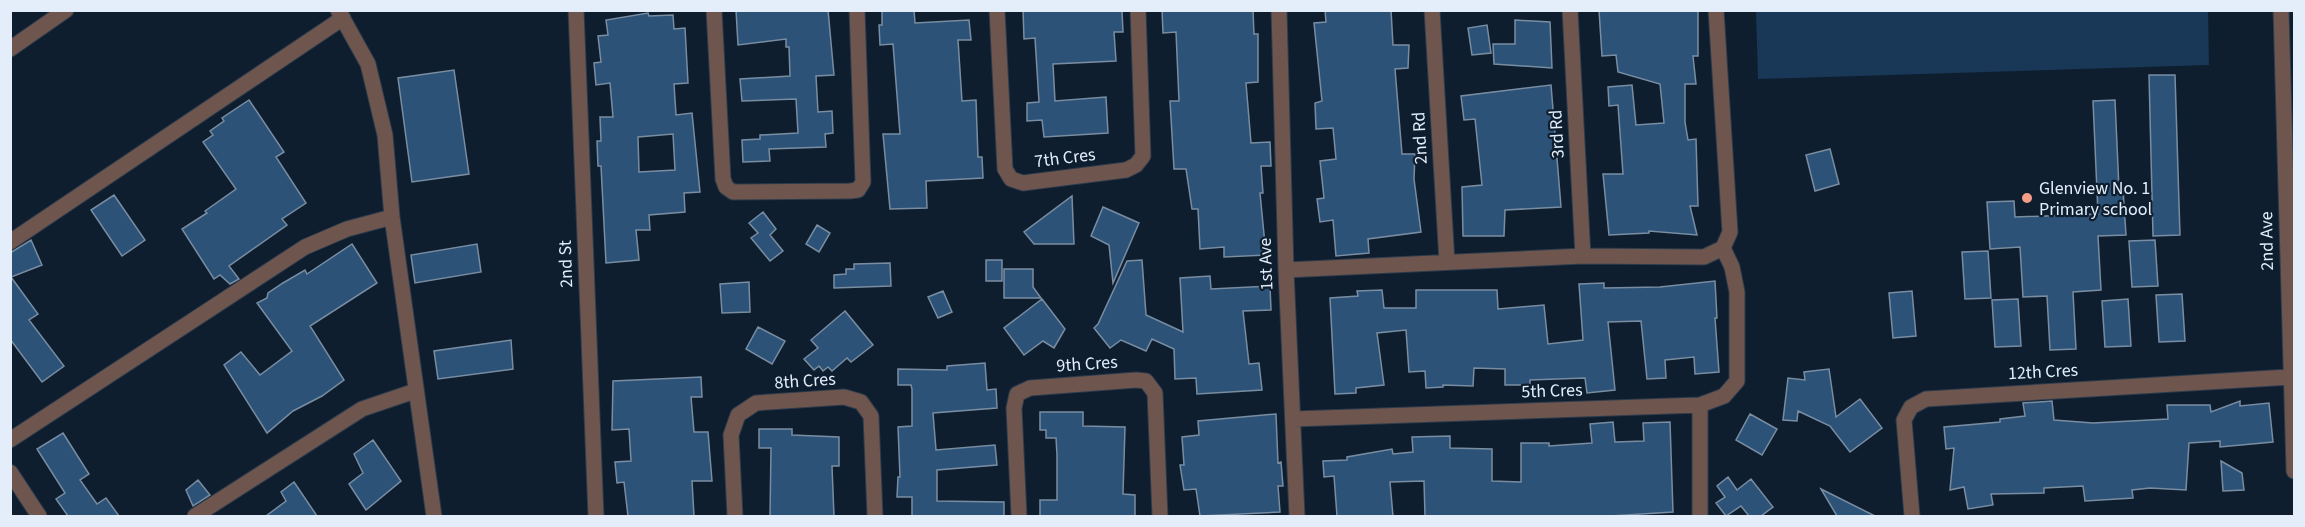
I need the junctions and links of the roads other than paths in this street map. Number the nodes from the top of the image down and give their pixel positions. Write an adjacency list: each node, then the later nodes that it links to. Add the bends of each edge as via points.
1 (66, 10): 13 (street)
2 (576, 10): 32 (street, 2nd St)
3 (714, 10): 4 (street, via 723,179 733,192 858,190 863,182)
4 (857, 10)
5 (997, 10): 6 (street, 7th Cres, via 1005,169 1011,179 1023,183 1126,170 1143,156)
6 (1138, 10)
7 (1279, 10): 19 (street, 1st Ave)
8 (1432, 10): 18 (street, 2nd Rd)
9 (1570, 10): 17 (street, 3rd Rd)
10 (1716, 10): 16 (street, via 1730,232)
11 (2281, 10): 20 (street, 2nd Ave)
12 (340, 14): 14 (street, via 368,64 383,125); 15 (street)
13 (10, 48)
14 (392, 217): 22 (street); 25 (street, via 347,229 305,247)
15 (10, 242)
16 (1722, 248): 17 (street, via 1704,257); 23 (street, via 1732,267 1737,292 1737,381 1724,396)
17 (1583, 256): 18 (street)
18 (1447, 262): 19 (street)
19 (1286, 270): 24 (street, 1st Ave)
20 (2291, 315): 21 (street, 2nd Ave)
21 (2290, 377): 26 (street, 2nd Ave); 39 (street, 12th Cres, via 1926,399 1911,407 1905,420)
22 (415, 391): 30 (street, via 362,409); 31 (street)
23 (1700, 405): 24 (street, 5th Cres); 38 (street)
24 (1293, 419): 37 (street, 1st Ave)
25 (10, 440)
26 (2294, 454): 27 (street, 2nd Ave)
27 (2295, 471)
28 (10, 472): 29 (street)
29 (39, 516)
30 (195, 516)
31 (434, 516)
32 (596, 516)
33 (735, 516): 34 (street, 8th Cres, via 731,435 738,416 756,403 844,398 861,402 872,417)
34 (875, 516)
35 (1019, 516): 36 (street, 9th Cres, via 1014,408 1017,394 1030,388 1136,380 1146,381 1155,393)
36 (1160, 516)
37 (1297, 516)
38 (1700, 516)
39 (1912, 516)

